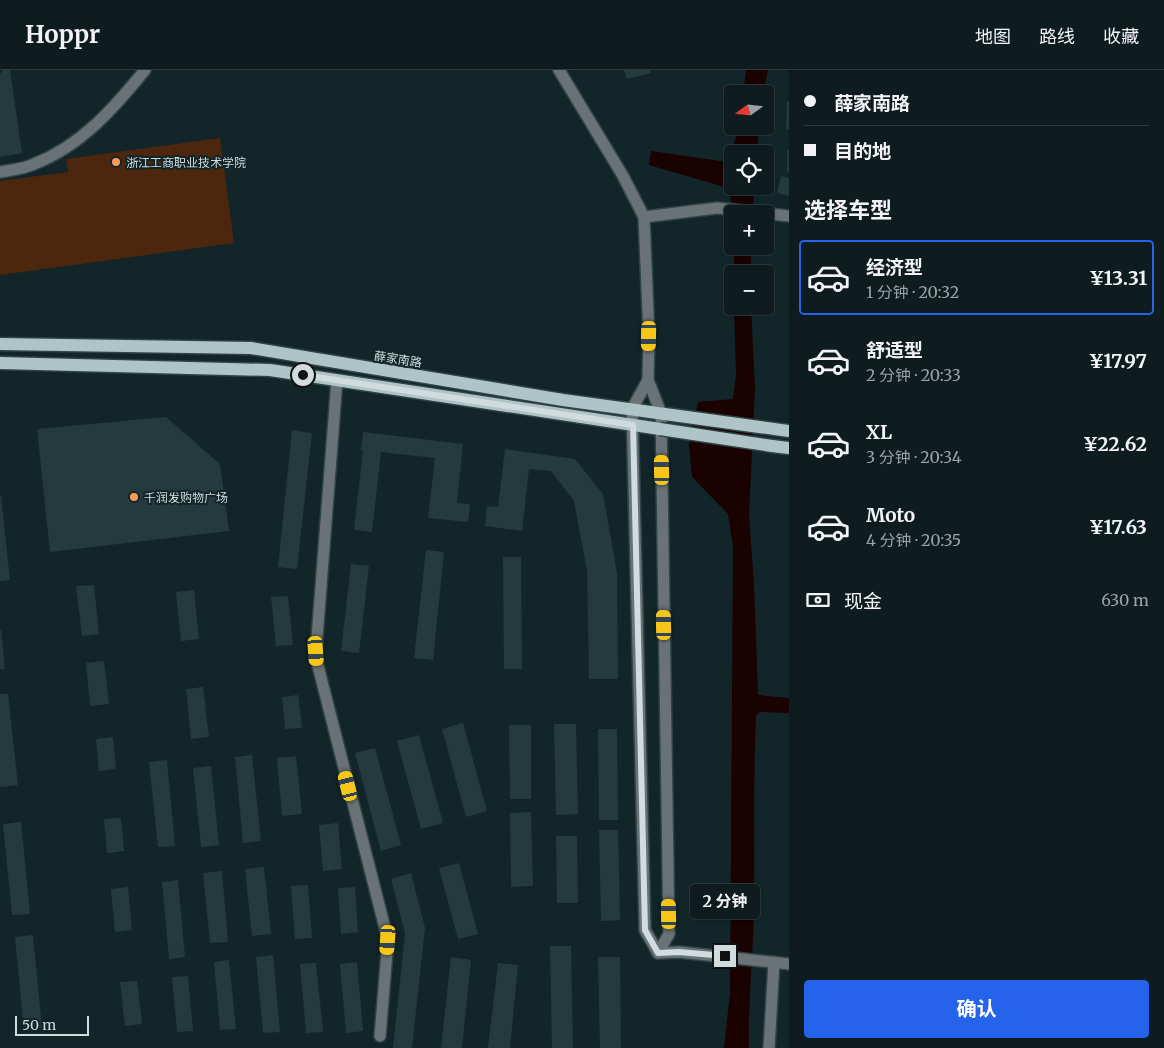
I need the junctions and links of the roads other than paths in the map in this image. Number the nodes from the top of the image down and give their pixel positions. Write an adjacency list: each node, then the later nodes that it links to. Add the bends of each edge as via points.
1 (146, 70): 3 (street, via 102,119 65,150 33,165)
2 (559, 70): 7 (street)
3 (0, 172)
4 (724, 209): 7 (street)
5 (774, 214): 6 (street)
6 (789, 216)
7 (644, 217): 11 (street)
8 (0, 344): 12 (main road, 薛家南路, via 251,348)
9 (0, 363): 10 (main road, via 270,370)
10 (337, 380): 14 (main road); 20 (street, via 316,651 388,940)
11 (648, 380): 12 (street); 13 (street)
12 (632, 409): 13 (main road, 薛家南路); 14 (street)
13 (661, 413): 15 (main road, 薛家南路); 17 (street, via 669,934)
14 (633, 425): 16 (main road, bridge); 17 (street, via 645,930)
15 (789, 430)
16 (789, 448)
17 (658, 953): 18 (street, via 679,952)
18 (774, 962): 19 (street); 21 (street)
19 (789, 964)
20 (380, 1036)
21 (769, 1048)

